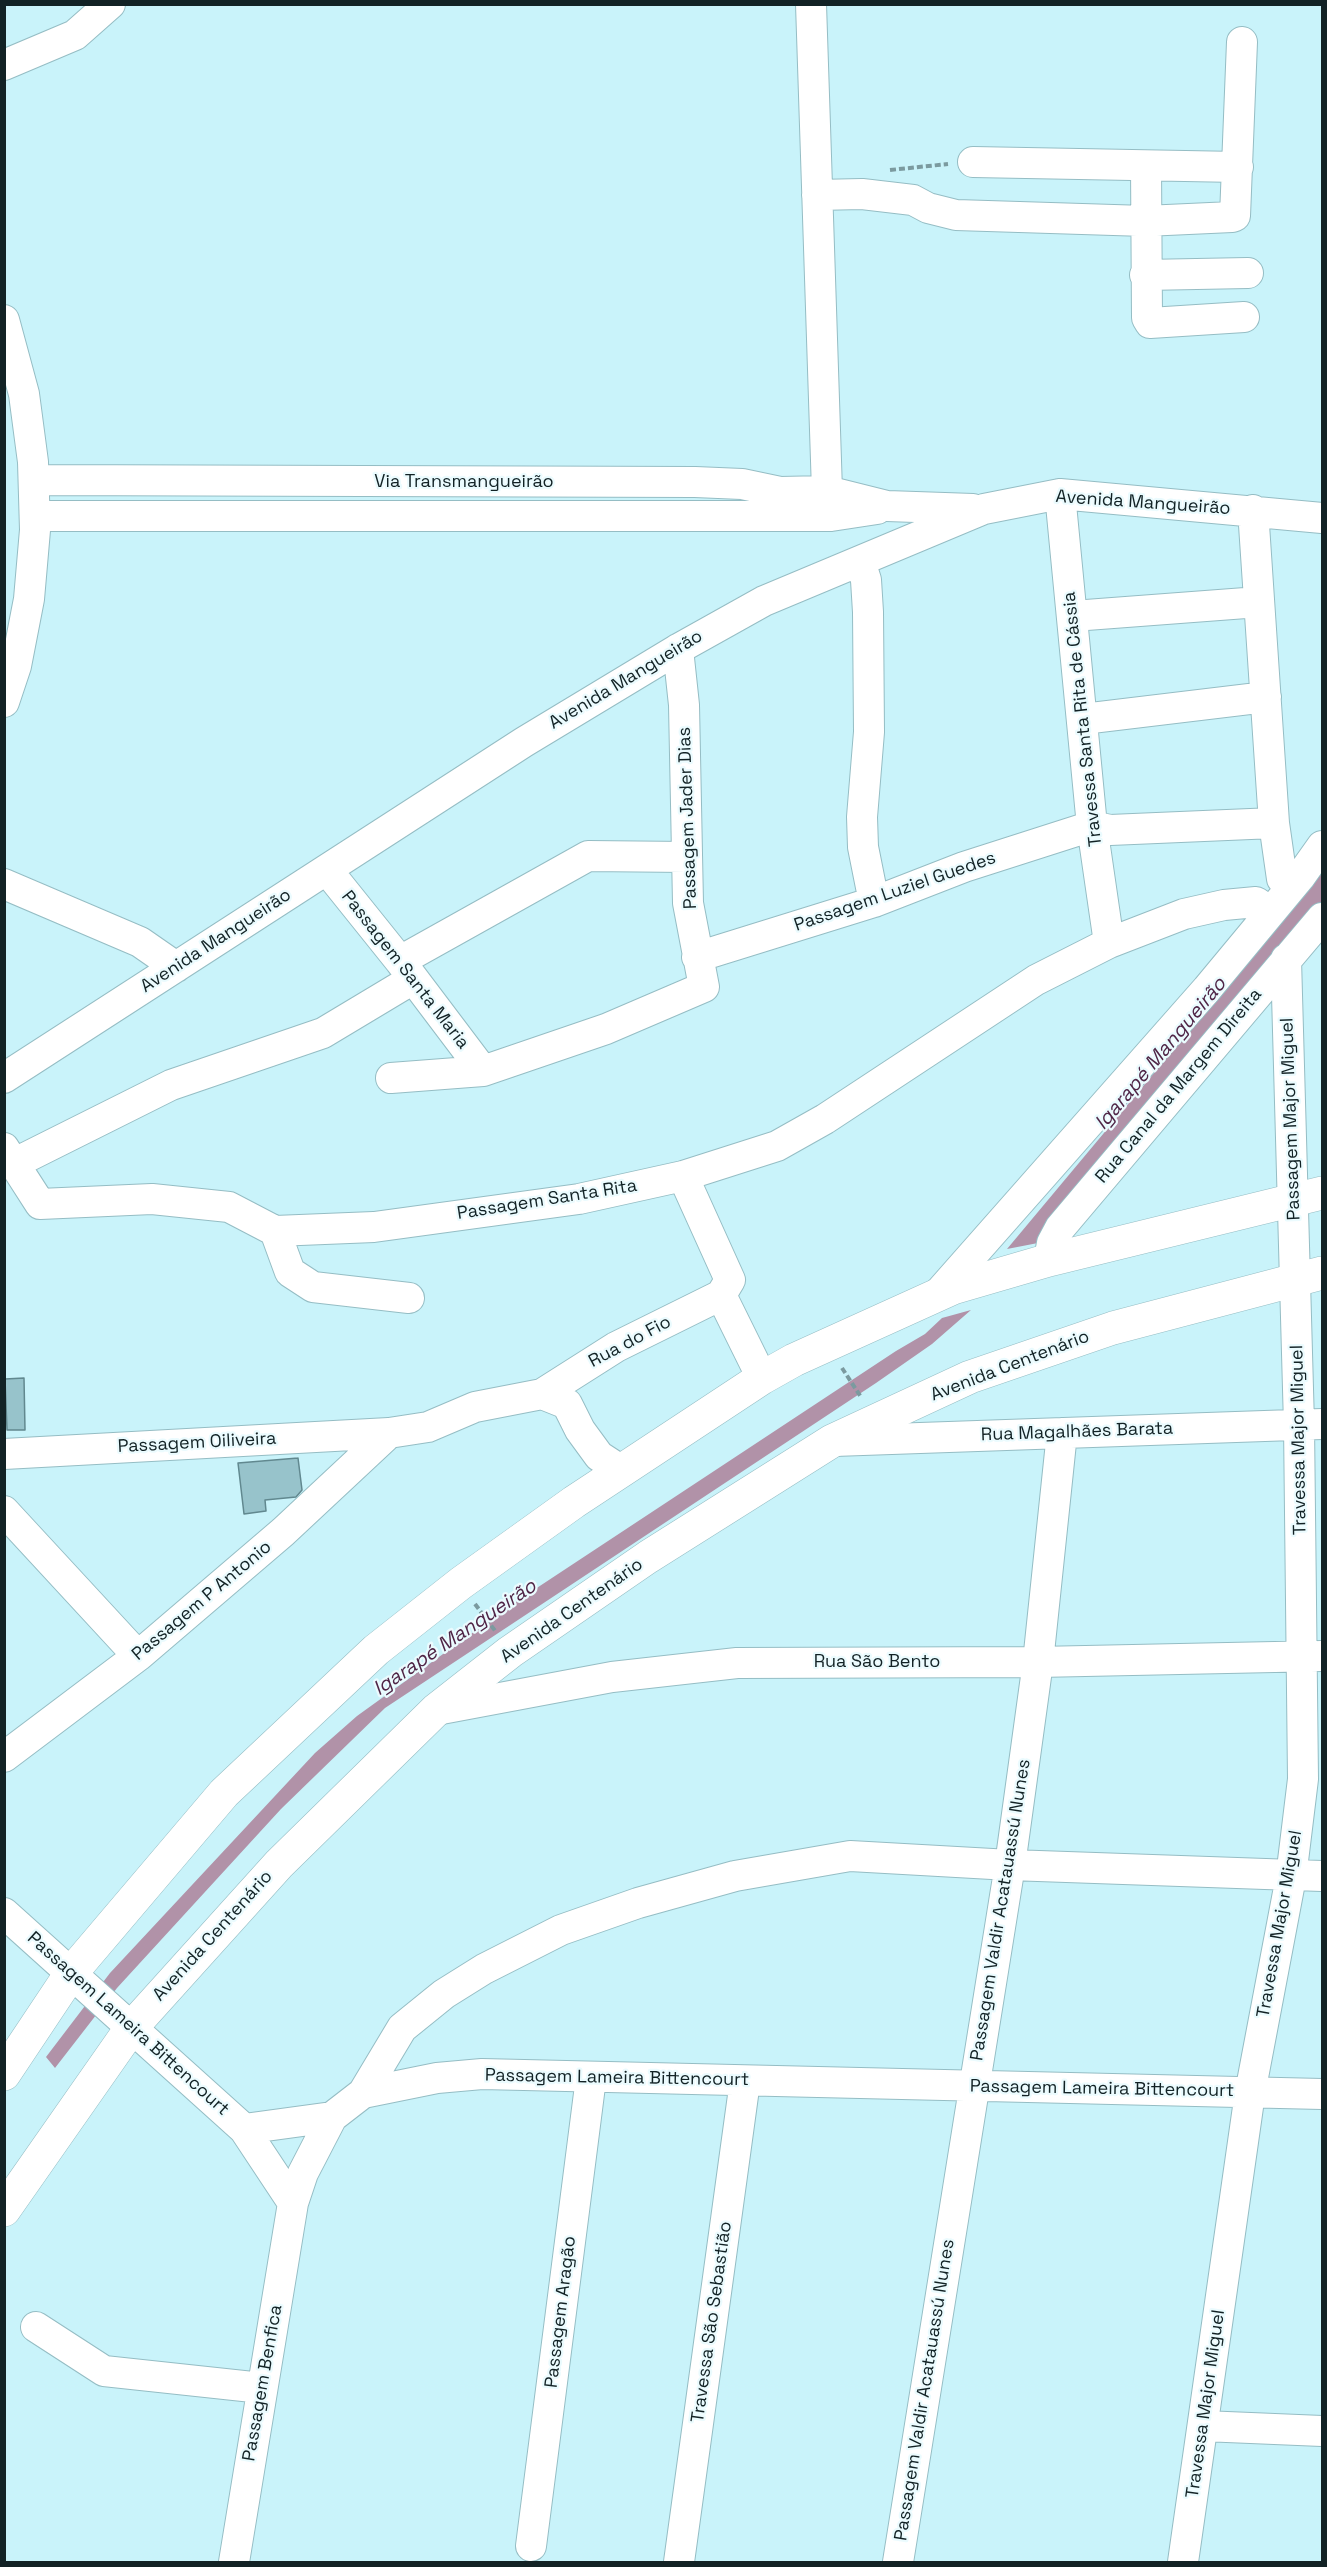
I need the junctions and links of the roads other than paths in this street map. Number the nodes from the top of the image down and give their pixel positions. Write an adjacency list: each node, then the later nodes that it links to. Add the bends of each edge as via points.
1 (110, 4): 4 (street, via 75,35)
2 (811, 4): 8 (street)
3 (1242, 42): 7 (street)
4 (4, 65)
5 (973, 162): 6 (street)
6 (1146, 166): 7 (street); 9 (street)
7 (1238, 167): 9 (street, via 1235,216)
8 (817, 195): 9 (street, via 862,194 913,200 956,215); 15 (street)
9 (1145, 221): 11 (street)
10 (1248, 273): 11 (street)
11 (1145, 275): 12 (street, via 1145,315 1150,323)
12 (1244, 317)
13 (4, 320): 14 (street, via 24,394)
14 (34, 480): 15 (street, Via Transmangueirão, via 695,482 742,484 780,492); 20 (street)
15 (827, 492): 17 (street, Via Transmangueirão)
16 (1060, 494): 18 (street, Avenida Mangueirão); 19 (street, Avenida Mangueirão); 24 (street, Travessa Santa Rita de Cássia)
17 (892, 506): 18 (street, Via Transmangueirão); 20 (street, Via Transmangueirão, via 831,516)
18 (984, 509): 22 (street, Avenida Mangueirão)
19 (1253, 510): 21 (street, Avenida Mangueirão); 23 (street)
20 (35, 516): 27 (street, via 29,599 16,666)
21 (1323, 518)
22 (860, 561): 25 (street, Avenida Mangueirão, via 764,601); 36 (street, via 868,612 869,732 862,817)
23 (1259, 602): 24 (street); 26 (street)
24 (1073, 616): 28 (street, Travessa Santa Rita de Cássia)
25 (678, 649): 32 (street, Passagem Jader Dias, via 684,705); 33 (street, Avenida Mangueirão, via 524,742)
26 (1266, 697): 28 (street); 29 (street)
27 (4, 702)
28 (1083, 719): 30 (street, Travessa Santa Rita de Cássia)
29 (1274, 823): 30 (street, via 1110,830); 34 (street, via 1282,879)
30 (1092, 826): 36 (street, Passagem Luziel Guedes, via 964,867); 39 (street, Travessa Santa Rita de Cássia)
31 (1323, 846): 34 (street)
32 (687, 857): 40 (street, Passagem Jader Dias, via 688,903); 43 (street, via 588,856)
33 (327, 870): 42 (street, Avenida Mangueirão); 43 (street, Passagem Santa Maria)
34 (1300, 877): 37 (street)
35 (4, 884): 42 (street, via 140,942)
36 (874, 902): 40 (street, Passagem Luziel Guedes)
37 (1271, 912): 39 (street, Passagem Santa Rita, via 1256,902 1224,905 1184,914); 54 (street, via 1106,1106)
38 (1323, 918): 41 (street, Rua Canal da Margem Direita)
39 (1109, 943): 48 (street, Passagem Santa Rita, via 1036,980 825,1119 777,1146)
40 (697, 957): 44 (street, Passagem Jader Dias, via 704,987 606,1029)
41 (1286, 959): 49 (street, Passagem Major Miguel); 51 (street, Rua Canal da Margem Direita, via 1060,1228)
42 (176, 967): 45 (street, Avenida Mangueirão)
43 (407, 970): 44 (street, Passagem Santa Maria); 47 (street, via 322,1033 171,1085)
44 (483, 1071): 46 (street)
45 (4, 1078)
46 (390, 1078)
47 (9, 1156): 50 (street, Passagem Santa Rita, via 40,1204 152,1199 229,1208)
48 (683, 1176): 50 (street, Passagem Santa Rita, via 579,1199 397,1224); 53 (street, via 730,1280)
49 (1308, 1197): 51 (main road); 52 (street, Passagem Major Miguel)
50 (275, 1231): 55 (street, via 290,1272 313,1287)
51 (1049, 1260): 54 (main road)
52 (1309, 1276): 58 (street, Travessa Major Miguel); 61 (main road, Avenida Centenário, via 1113,1328 970,1377)
53 (721, 1295): 56 (street); 57 (street, Rua do Fio, via 616,1347)
54 (937, 1295): 56 (main road)
55 (409, 1298)
56 (762, 1378): 63 (main road)
57 (542, 1394): 59 (street, Passagem Oiliveira, via 475,1407 428,1427); 63 (street, via 567,1404 598,1456)
58 (1311, 1424): 60 (street, Rua Magalhães Barata); 66 (street, Travessa Major Miguel)
59 (389, 1433): 62 (street, Passagem Oiliveira); 65 (street, Passagem P Antonio, via 283,1532)
60 (1062, 1433): 61 (street, Rua Magalhães Barata); 67 (street, Passagem Valdir Acatauassú Nunes)
61 (832, 1441): 68 (main road, Avenida Centenário, via 648,1557 510,1652)
62 (4, 1454)
63 (622, 1471): 74 (main road, via 461,1583 376,1650 224,1793)
64 (4, 1511): 65 (street)
65 (138, 1656): 69 (street, Passagem P Antonio)
66 (1313, 1657): 67 (street, Rua São Bento); 72 (street, Travessa Major Miguel)
67 (1038, 1662): 68 (street, Rua São Bento, via 738,1664 612,1677); 70 (street, Passagem Valdir Acatauassú Nunes)
68 (436, 1710): 75 (main road, Avenida Centenário)
69 (4, 1757)
70 (1010, 1865): 72 (street); 79 (street, Passagem Valdir Acatauassú Nunes); 80 (street, via 850,1856 735,1876 561,1930 484,1969 444,1994 402,2028)
71 (1323, 1876): 72 (street)
72 (1291, 1877): 81 (street, Travessa Major Miguel)
73 (4, 1913): 74 (street, Passagem Lameira Bittencourt)
74 (76, 1976): 75 (street, Passagem Lameira Bittencourt); 76 (main road)
75 (126, 2022): 84 (street, Passagem Lameira Bittencourt); 86 (main road, Avenida Centenário)
76 (4, 2074)
77 (591, 2078): 78 (street, Passagem Lameira Bittencourt); 80 (street, Passagem Lameira Bittencourt, via 482,2074 437,2078); 91 (street, Passagem Aragão)
78 (745, 2080): 79 (street, Passagem Lameira Bittencourt); 93 (street, Travessa São Sebastião)
79 (974, 2087): 81 (street, Passagem Lameira Bittencourt); 94 (street, Passagem Valdir Acatauassú Nunes)
80 (363, 2093): 83 (street, Passagem Lameira Bittencourt)
81 (1250, 2093): 82 (street, Passagem Lameira Bittencourt); 89 (street, Travessa Major Miguel)
82 (1323, 2094)
83 (332, 2117): 84 (street, Passagem Lameira Bittencourt); 85 (street, Passagem Benfica)
84 (244, 2129): 85 (street)
85 (293, 2203): 88 (street, Passagem Benfica)
86 (4, 2210)
87 (36, 2327): 88 (street, via 104,2371)
88 (262, 2388): 92 (street, Passagem Benfica)
89 (1203, 2426): 90 (street); 95 (street, Travessa Major Miguel)
90 (1323, 2432)
91 (531, 2546)
92 (234, 2562)
93 (679, 2562)
94 (898, 2562)
95 (1183, 2562)

